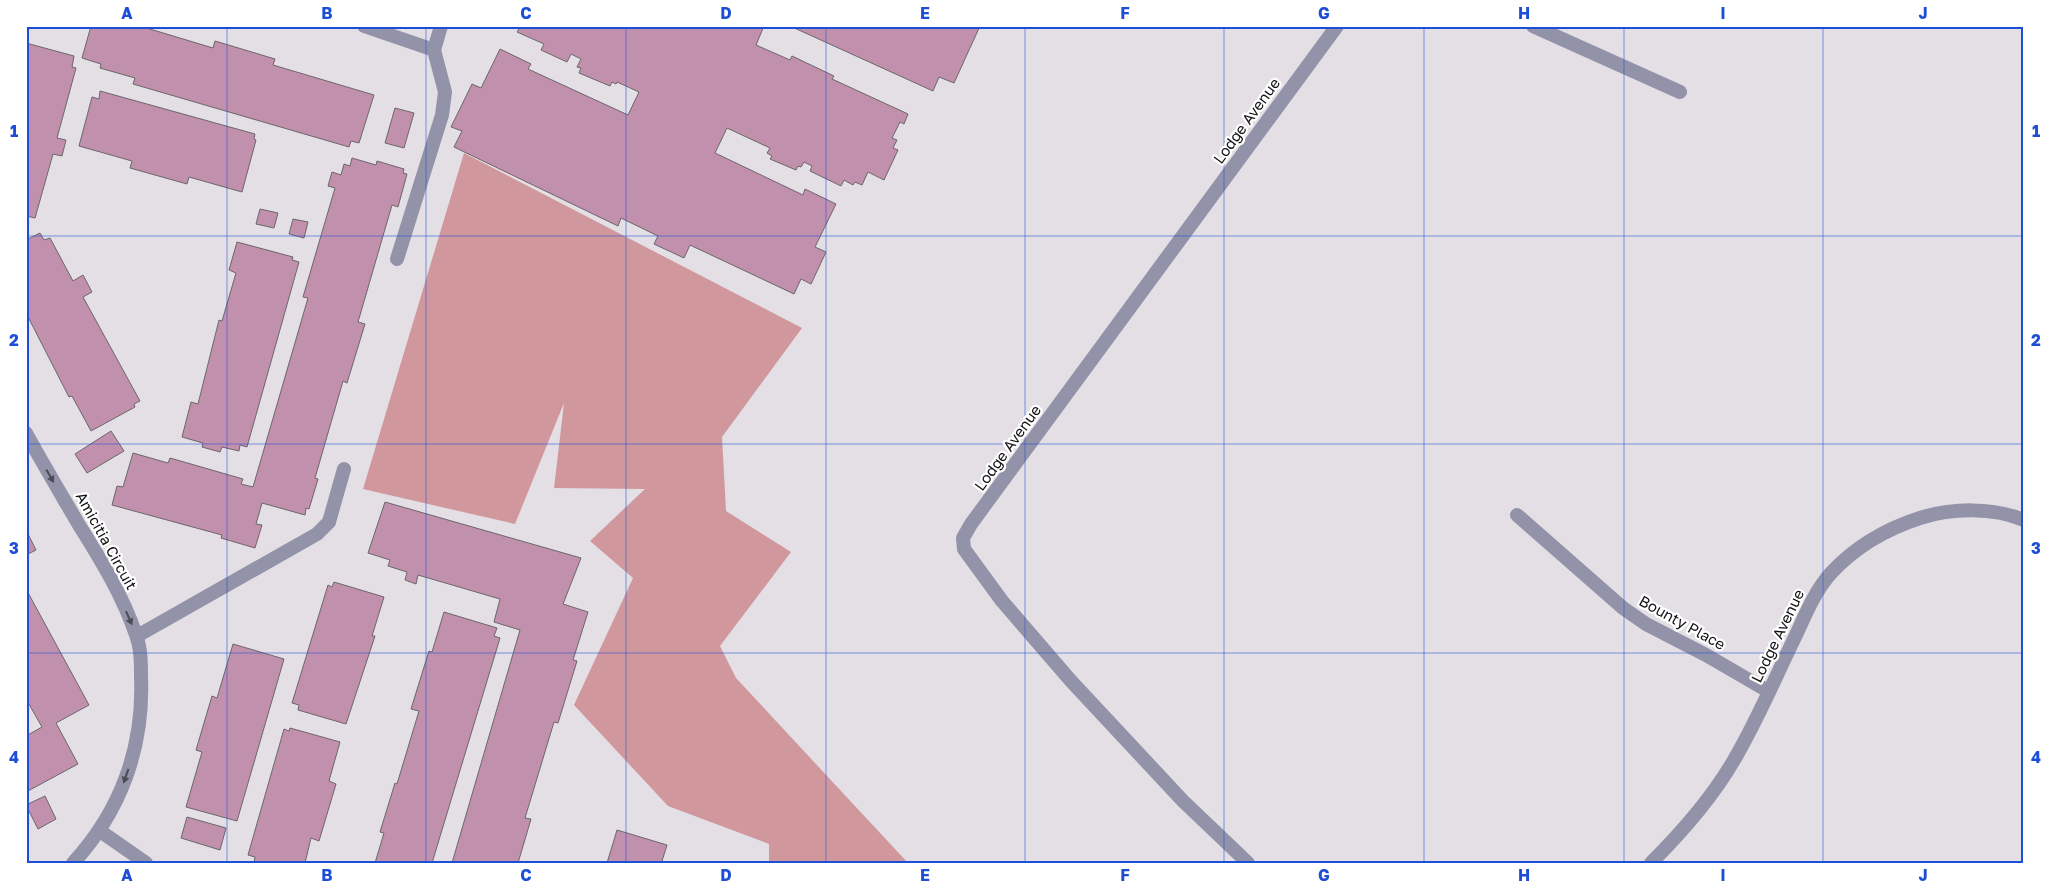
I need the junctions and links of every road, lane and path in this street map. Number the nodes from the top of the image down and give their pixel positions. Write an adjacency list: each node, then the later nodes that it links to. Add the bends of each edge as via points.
1 (364, 26): 5 (street)
2 (441, 26): 5 (street)
3 (1337, 26): 17 (street, Lodge Avenue, via 963,538 964,549 983,578 1071,681 1183,801)
4 (1533, 26): 6 (street)
5 (434, 50): 7 (street, via 445,92 442,115)
6 (1680, 92)
7 (397, 259)
8 (26, 433): 12 (street, Amicitia Circuit, one-way to 12, via 110,575)
9 (344, 469): 12 (street, via 329,522 317,534)
10 (1517, 515): 13 (street, Bounty Place, via 1623,608)
11 (2024, 520): 13 (street, Lodge Avenue, via 1977,510 1938,513 1896,526 1863,544 1831,574 1808,605)
12 (137, 636): 14 (street, Amicitia Circuit, one-way to 14, via 142,694 138,735 116,803)
13 (1768, 692): 18 (street, Lodge Avenue, via 1734,760 1673,841)
14 (100, 831): 15 (street, Amicitia Circuit); 16 (street)
15 (73, 863)
16 (146, 863)
17 (1248, 863)
18 (1651, 863)

